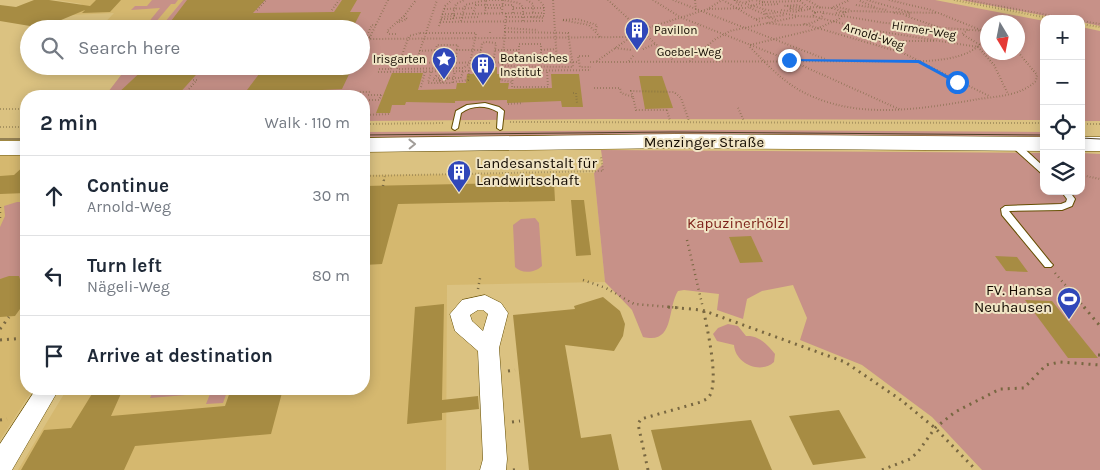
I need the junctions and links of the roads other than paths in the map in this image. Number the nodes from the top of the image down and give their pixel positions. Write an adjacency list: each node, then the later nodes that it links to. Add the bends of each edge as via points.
1 (370, 129): 2 (main road, Menzinger Straße, via 500,125)
2 (1040, 129)
3 (1085, 129): 4 (main road)
4 (1100, 130)
5 (0, 132): 6 (main road)
6 (20, 132)
7 (1013, 144): 8 (main road, Menzinger Straße); 11 (main road, Menzinger Straße, one-way to 7); 14 (lane)
8 (1040, 144)
9 (1085, 144): 10 (main road)
10 (1100, 144)
11 (370, 145)
12 (0, 148): 13 (main road)
13 (20, 148)
14 (1040, 168)
15 (1068, 195): 16 (lane, via 1071,199 1069,204 1062,207 1005,209)
16 (1048, 265)
17 (488, 348): 20 (street)
18 (44, 395): 19 (street)
19 (0, 466)
20 (493, 470)

